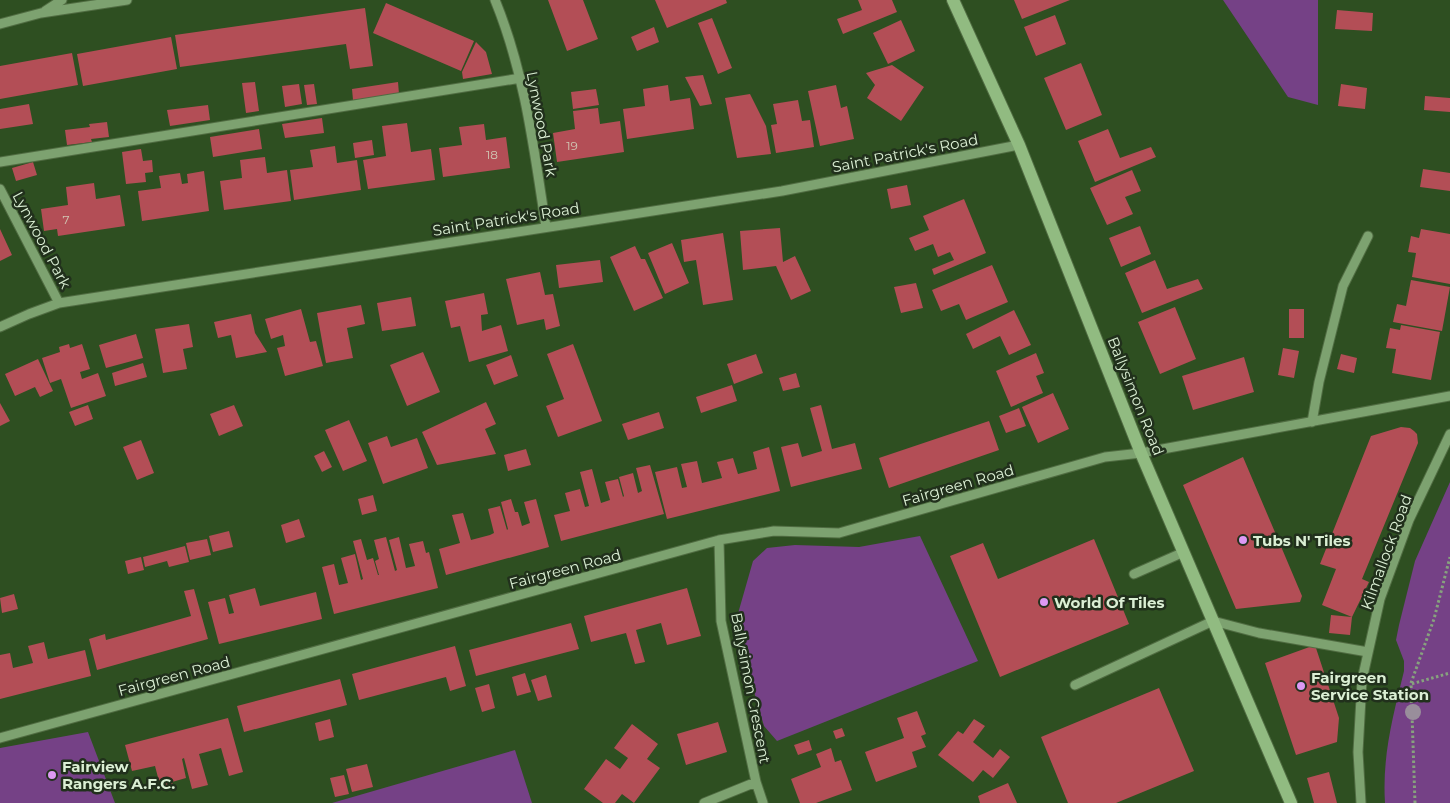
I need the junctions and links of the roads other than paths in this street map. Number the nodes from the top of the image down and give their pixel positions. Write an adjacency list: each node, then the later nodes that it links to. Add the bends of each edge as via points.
1 (62, 0): 5 (street)
2 (127, 0): 5 (street)
3 (953, 0): 8 (main road, Ballysimon Road)
4 (495, 1): 7 (street, Lynwood Park)
5 (41, 13): 6 (street)
6 (0, 24)
7 (521, 78): 9 (street); 11 (street, Lynwood Park)
8 (1019, 145): 11 (street, Saint Patrick's Road, via 782,191); 18 (main road, Ballysimon Road)
9 (0, 162)
10 (0, 189): 13 (street, Lynwood Park)
11 (546, 227): 13 (street, Saint Patrick's Road)
12 (1368, 236): 16 (street, via 1343,286)
13 (59, 303): 14 (street, Saint Patrick's Road)
14 (0, 328)
15 (1450, 396): 16 (street, Fairgreen Road)
16 (1312, 422): 18 (street, Fairgreen Road)
17 (1450, 434): 23 (street, Kilmallock Road, via 1409,520 1380,599)
18 (1141, 453): 19 (street, Fairgreen Road, via 1105,457 839,533 774,531); 20 (main road, Ballysimon Road)
19 (719, 540): 25 (street, Fairgreen Road); 26 (street, Ballysimon Crescent, via 721,621)
20 (1184, 552): 21 (street); 22 (main road, Ballysimon Road)
21 (1134, 574)
22 (1213, 621): 23 (street, via 1259,633); 24 (street); 29 (main road, Ballysimon Road)
23 (1368, 652): 30 (street, Kilmallock Road, via 1362,680 1359,743)
24 (1075, 685)
25 (0, 738)
26 (756, 782): 27 (street, Ballysimon Crescent); 28 (street, Ballysimon Crescent)
27 (704, 803)
28 (763, 803)
29 (1291, 803)
30 (1361, 803)

